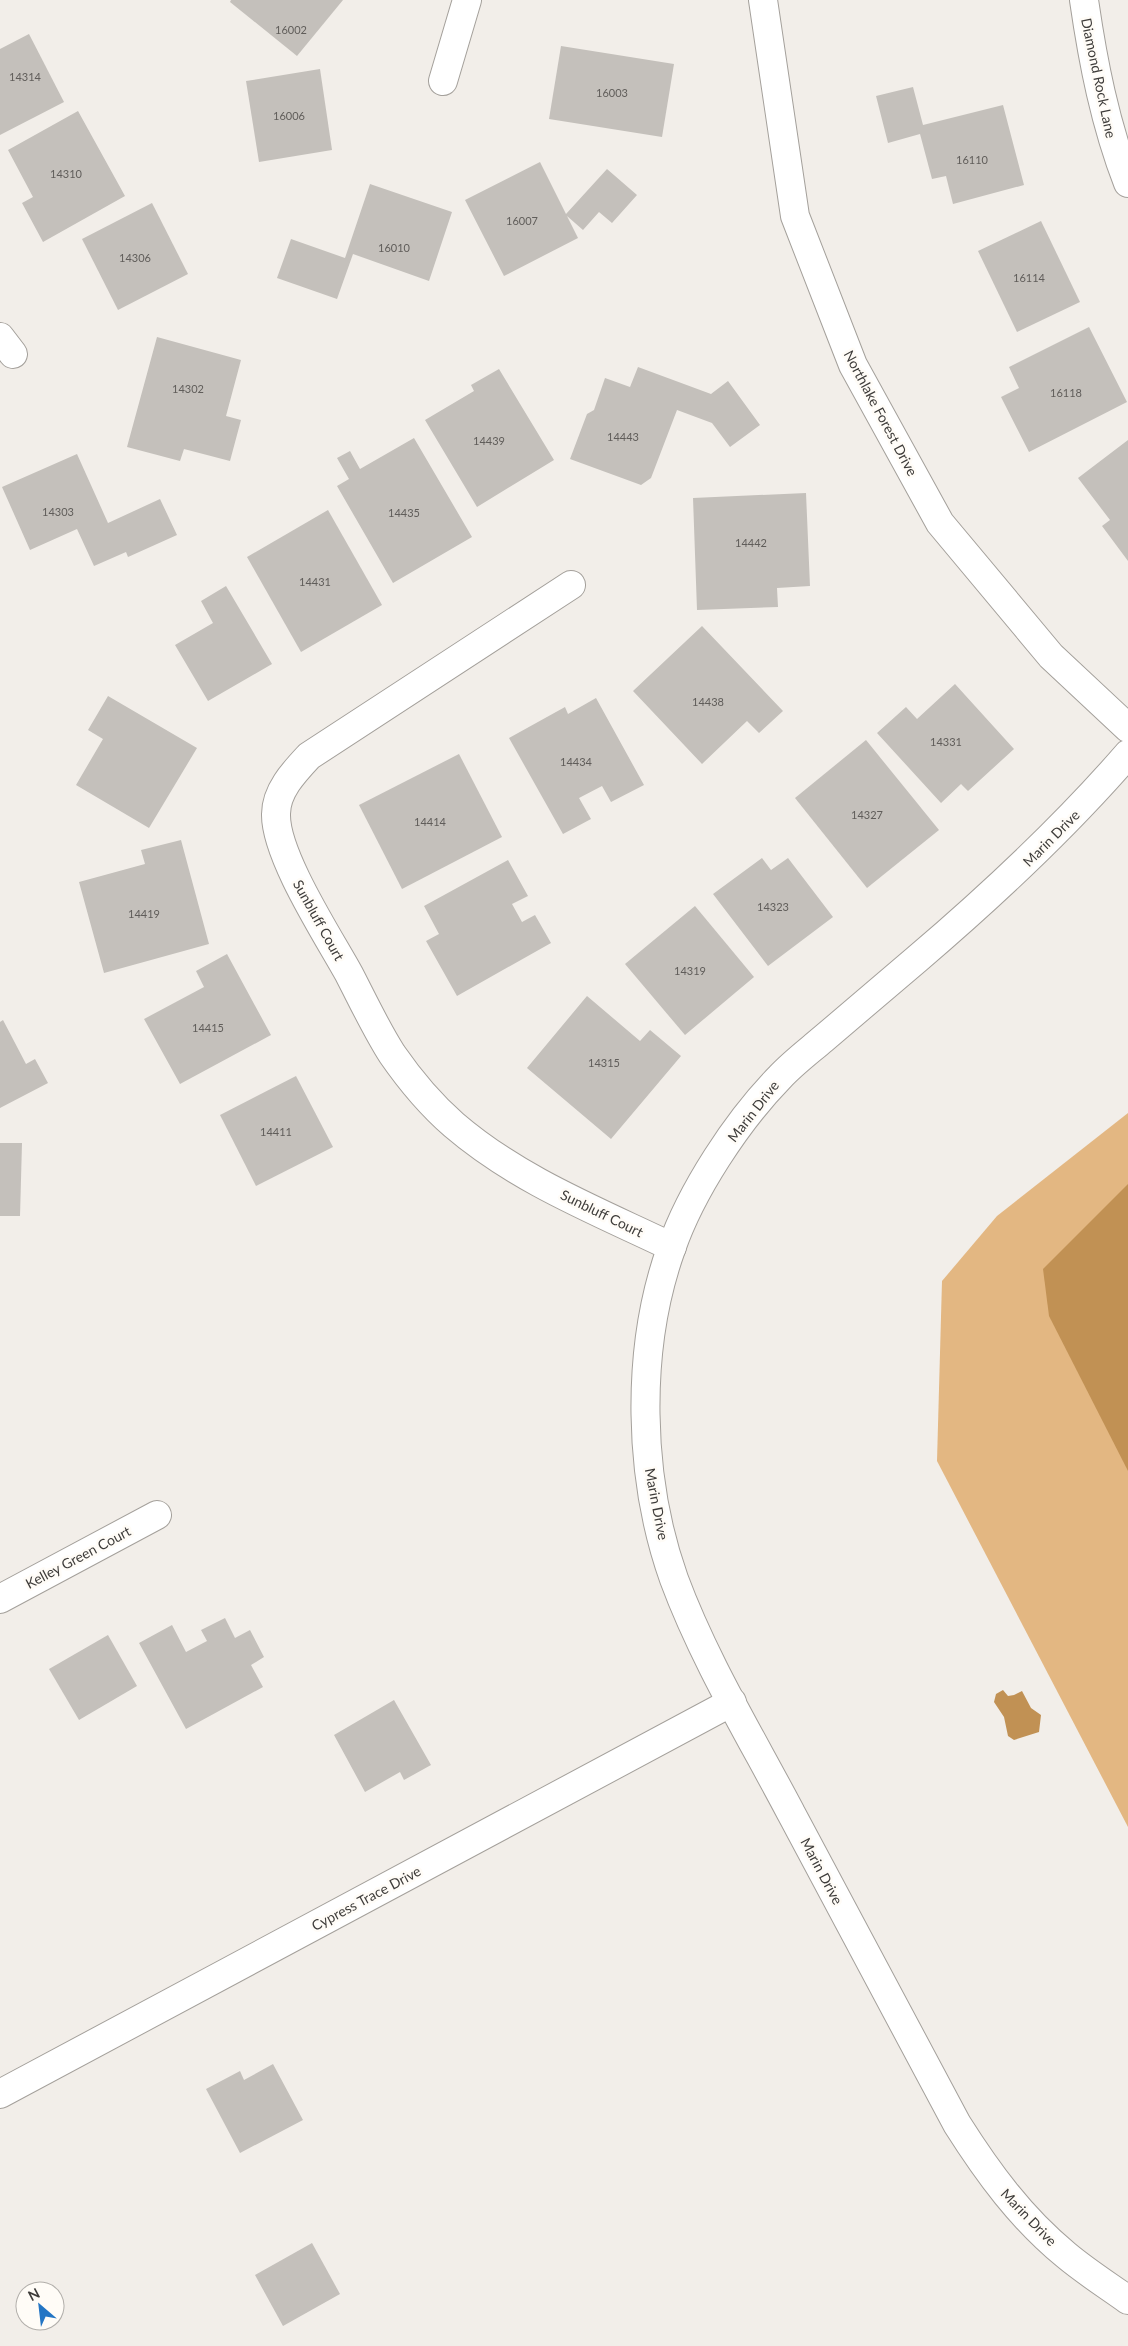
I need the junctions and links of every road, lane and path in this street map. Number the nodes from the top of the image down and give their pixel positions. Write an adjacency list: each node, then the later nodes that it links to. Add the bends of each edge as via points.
1 (467, 0): 4 (street)
2 (763, 0): 7 (street, Northlake Forest Drive, via 795,216 852,365 940,523 1051,656)
3 (1084, 0): 5 (street, Diamond Rock Lane, via 1092,56 1114,146)
4 (444, 81)
5 (1128, 183)
6 (571, 585): 9 (street, Sunbluff Court, via 309,756 282,791 276,813 279,839 294,873 392,1053 419,1090 493,1156 537,1182)
7 (1128, 728)
8 (1128, 754): 9 (street, Marin Drive, via 1025,864 781,1075 740,1123 704,1180)
9 (672, 1247): 12 (street, Marin Drive, via 654,1308 646,1387 647,1450 659,1526 674,1576 692,1624)
10 (157, 1515): 11 (street, Kelley Green Court)
11 (0, 1599)
12 (732, 1702): 13 (street, Cypress Trace Drive); 14 (street, Marin Drive, via 957,2124 989,2174 1026,2218 1066,2255)
13 (0, 2094)
14 (1128, 2300)

